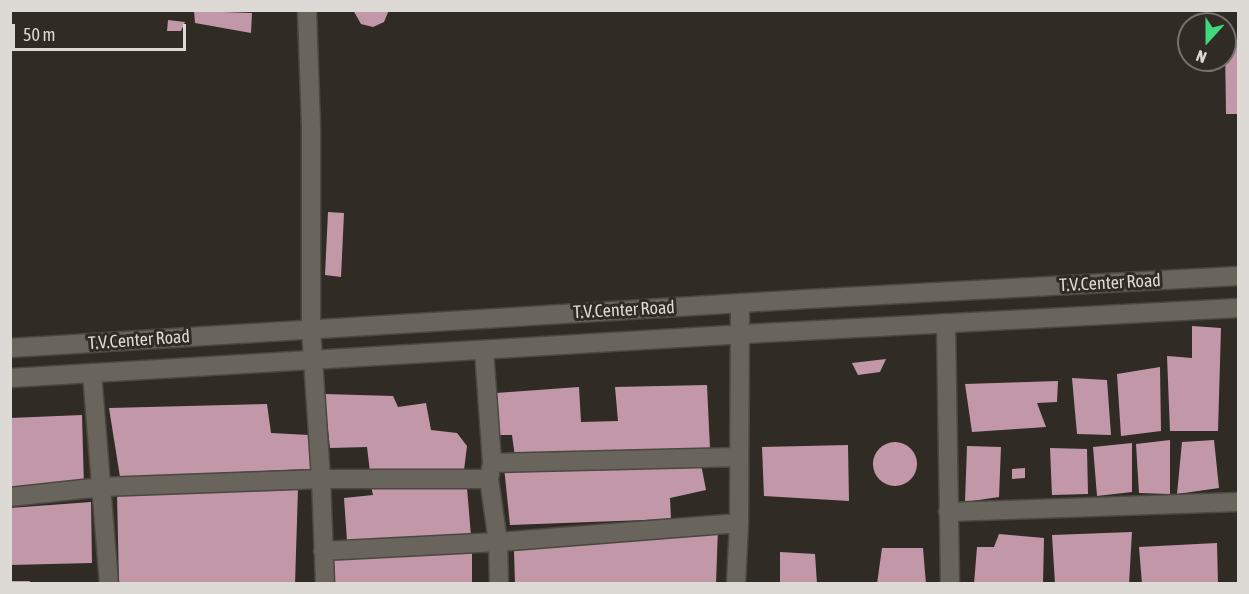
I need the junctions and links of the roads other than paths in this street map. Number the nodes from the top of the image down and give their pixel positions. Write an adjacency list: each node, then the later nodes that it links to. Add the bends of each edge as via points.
1 (307, 10): 6 (street, via 312,127)
2 (1239, 276): 3 (street, T.V.Center Road)
3 (740, 303): 6 (street, T.V.Center Road); 7 (street)
4 (1239, 308): 5 (street, T.V.Center Road)
5 (946, 323): 7 (street, T.V.Center Road); 19 (street)
6 (311, 329): 8 (street, T.V.Center Road); 10 (street)
7 (739, 334): 9 (street, T.V.Center Road); 13 (street)
8 (10, 348)
9 (484, 350): 10 (street, T.V.Center Road); 14 (street)
10 (314, 360): 11 (street, T.V.Center Road); 15 (street)
11 (92, 374): 12 (street, T.V.Center Road); 16 (street)
12 (10, 378)
13 (739, 457): 14 (street); 20 (street)
14 (490, 471): 15 (street); 21 (street)
15 (321, 479): 16 (street); 22 (street)
16 (102, 488): 17 (street); 23 (street)
17 (10, 497)
18 (1239, 502): 19 (street)
19 (948, 512): 27 (street)
20 (739, 523): 21 (street); 26 (street)
21 (498, 542): 22 (street); 25 (street)
22 (323, 551): 24 (street)
23 (109, 584)
24 (325, 584)
25 (499, 584)
26 (736, 584)
27 (950, 584)

